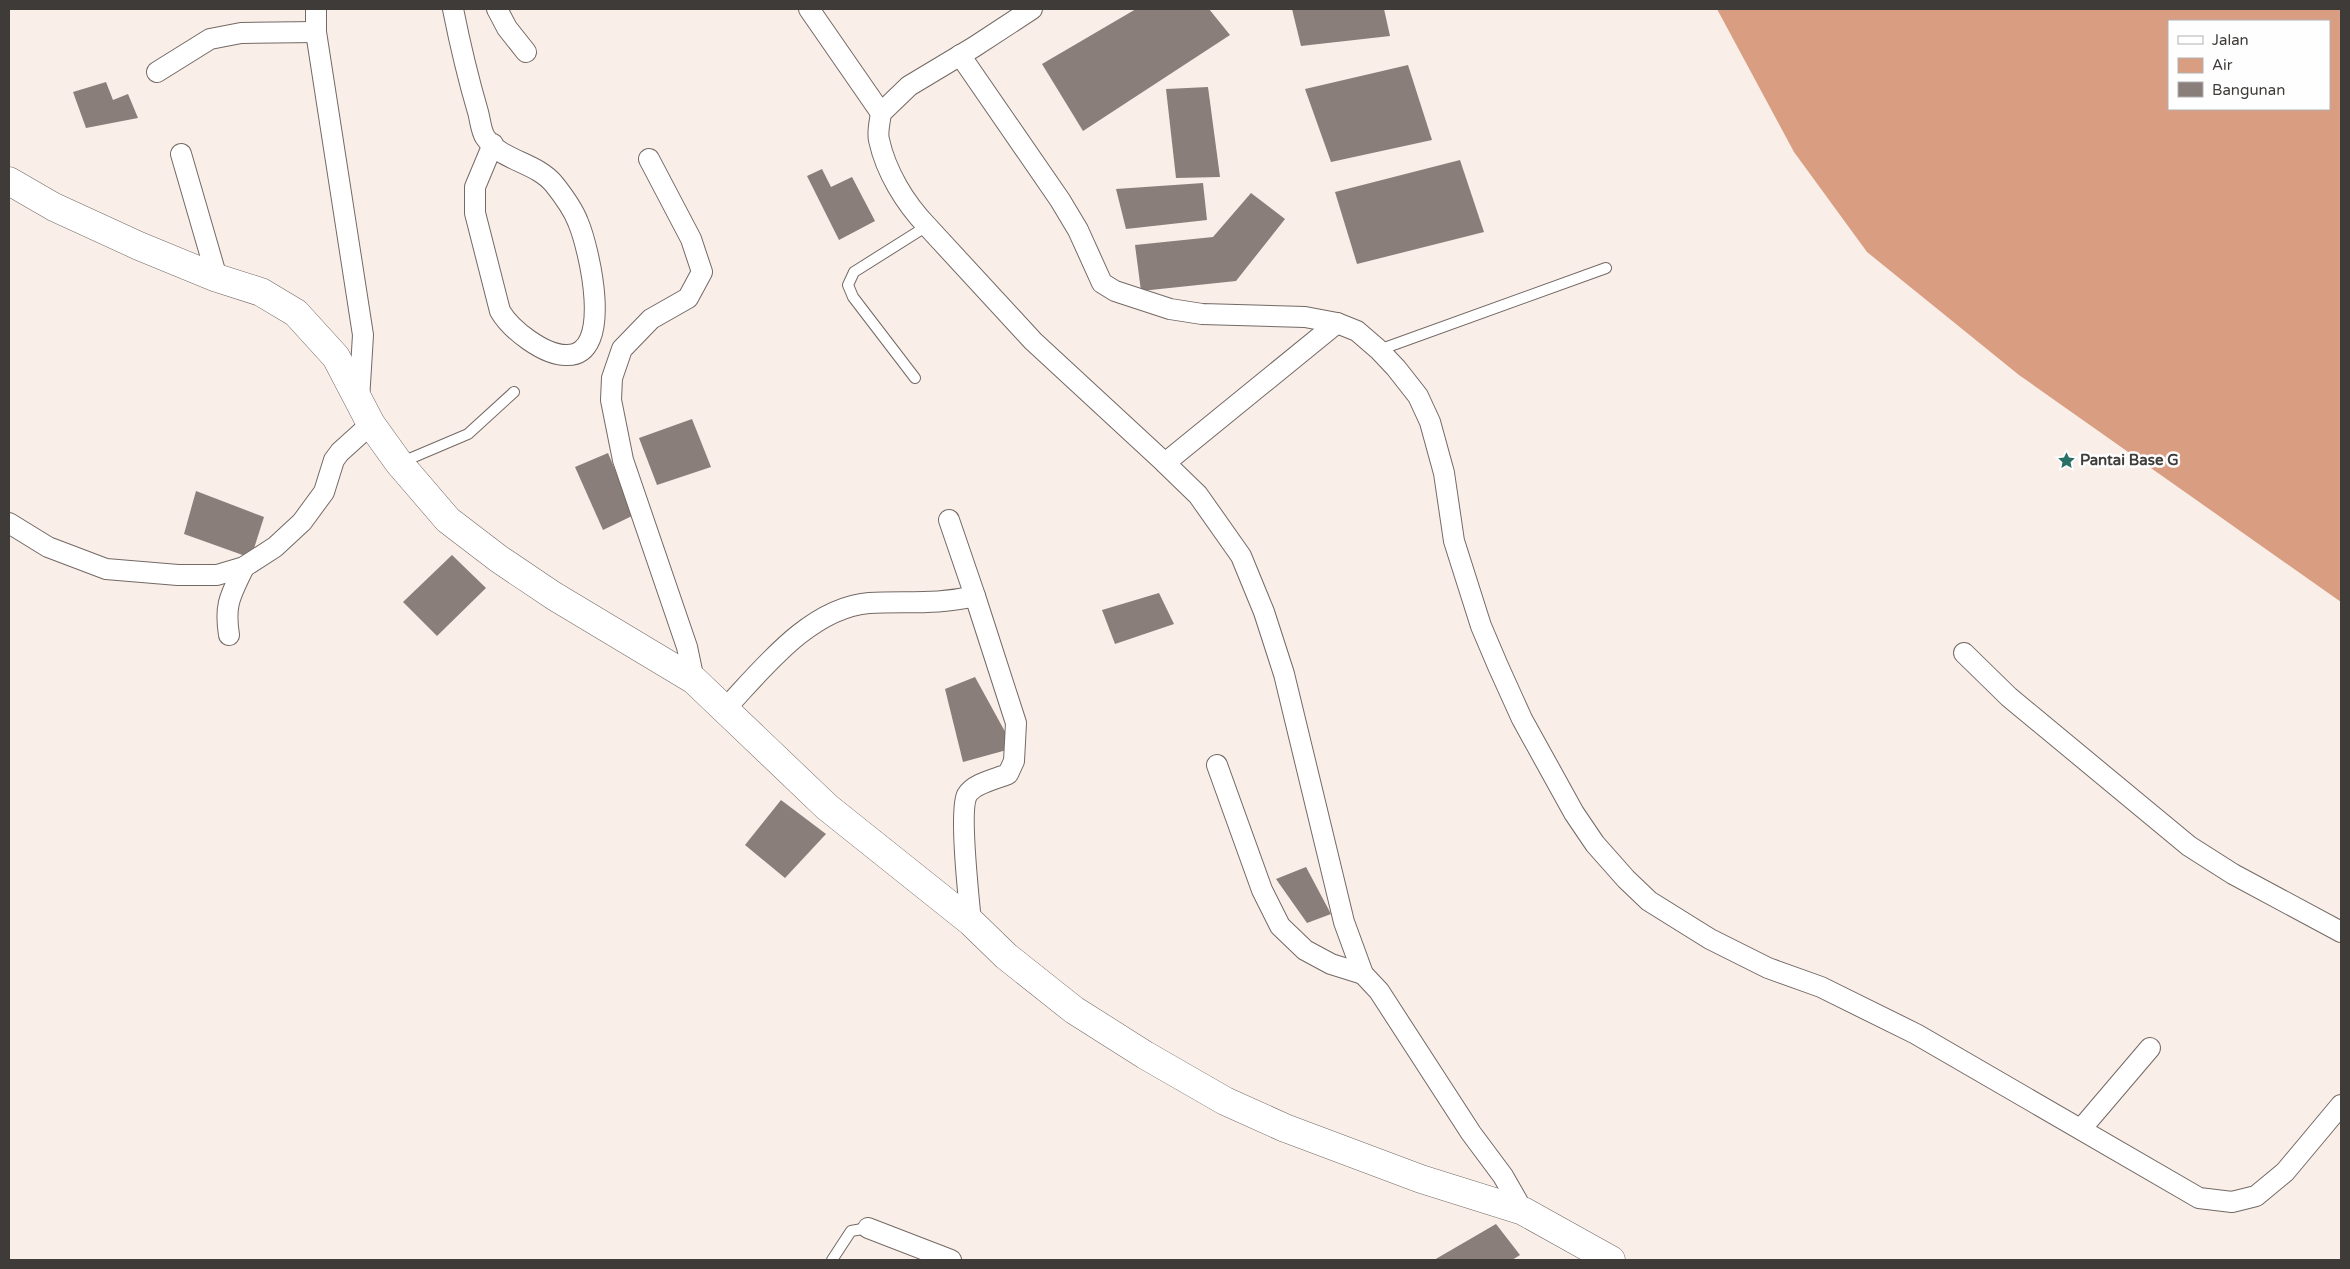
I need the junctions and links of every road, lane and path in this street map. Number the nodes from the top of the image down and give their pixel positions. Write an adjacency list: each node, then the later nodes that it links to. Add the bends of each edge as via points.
1 (316, 9): 6 (street)
2 (453, 9): 11 (street, via 463,60 485,137)
3 (497, 9): 7 (street)
4 (809, 9): 10 (street)
5 (1032, 9): 8 (street)
6 (316, 32): 9 (street, via 241,33 210,40); 22 (street, via 363,335)
7 (526, 52)
8 (960, 55): 10 (street, via 909,86); 18 (street, via 1060,200 1078,230 1102,283 1115,291 1170,309 1202,314 1305,317)
9 (157, 72)
10 (881, 112): 15 (street, via 878,139 890,170 910,209)
11 (493, 144): 11 (street, via 544,173 578,221 591,264 594,313 592,338 574,356 555,355 507,323 500,311 475,213 475,187)
12 (181, 154): 17 (street)
13 (649, 159): 31 (street, via 691,239 702,272 688,298 652,319 622,349 612,378 611,400 623,460 685,639)
14 (9, 181): 17 (street, via 54,207)
15 (927, 226): 20 (lane, via 854,272 848,285 853,297); 24 (street, via 1033,341)
16 (1606, 268): 19 (lane)
17 (217, 278): 22 (street, via 261,292 296,313 336,357)
18 (1337, 323): 19 (street, via 1357,331); 24 (street)
19 (1379, 350): 39 (street, via 1418,396 1430,422 1444,473 1456,549 1481,626 1522,719 1574,813 1595,844 1626,879 1650,901 1710,939 1768,968 1821,987 1916,1034)
20 (915, 378)
21 (514, 392): 23 (lane, via 468,434)
22 (365, 413): 23 (street); 27 (street, via 334,460 324,492 302,522 275,548)
23 (399, 463): 31 (street, via 448,520 499,559)
24 (1165, 463): 36 (street, via 1198,496 1242,556 1264,612 1284,674 1344,922)
25 (950, 520): 28 (street)
26 (9, 523): 27 (street, via 48,547 106,569 178,576 217,575)
27 (244, 567): 29 (street, via 226,614)
28 (976, 596): 32 (street, via 952,602 868,603 827,616 793,639); 34 (street, via 1016,722 1014,761 1008,774 975,787 967,796 964,818)
29 (229, 635)
30 (1964, 653): 35 (street, via 2009,697 2189,846 2233,874)
31 (694, 680): 32 (street)
32 (724, 710): 34 (street, via 827,807)
33 (1217, 765): 36 (street, via 1262,890 1280,926 1305,950 1331,964)
34 (971, 922): 40 (street, via 1006,956 1074,1010 1225,1101 1285,1128 1421,1179)
35 (2341, 932)
36 (1363, 974): 40 (street, via 1379,991)
37 (2150, 1048): 39 (street)
38 (2341, 1106): 39 (street, via 2285,1172 2256,1196 2232,1202 2199,1198)
39 (2081, 1129)
40 (1523, 1211): 44 (street)
41 (868, 1228): 42 (lane, via 851,1231); 43 (street)
42 (832, 1260)
43 (951, 1260)
44 (1611, 1260)

